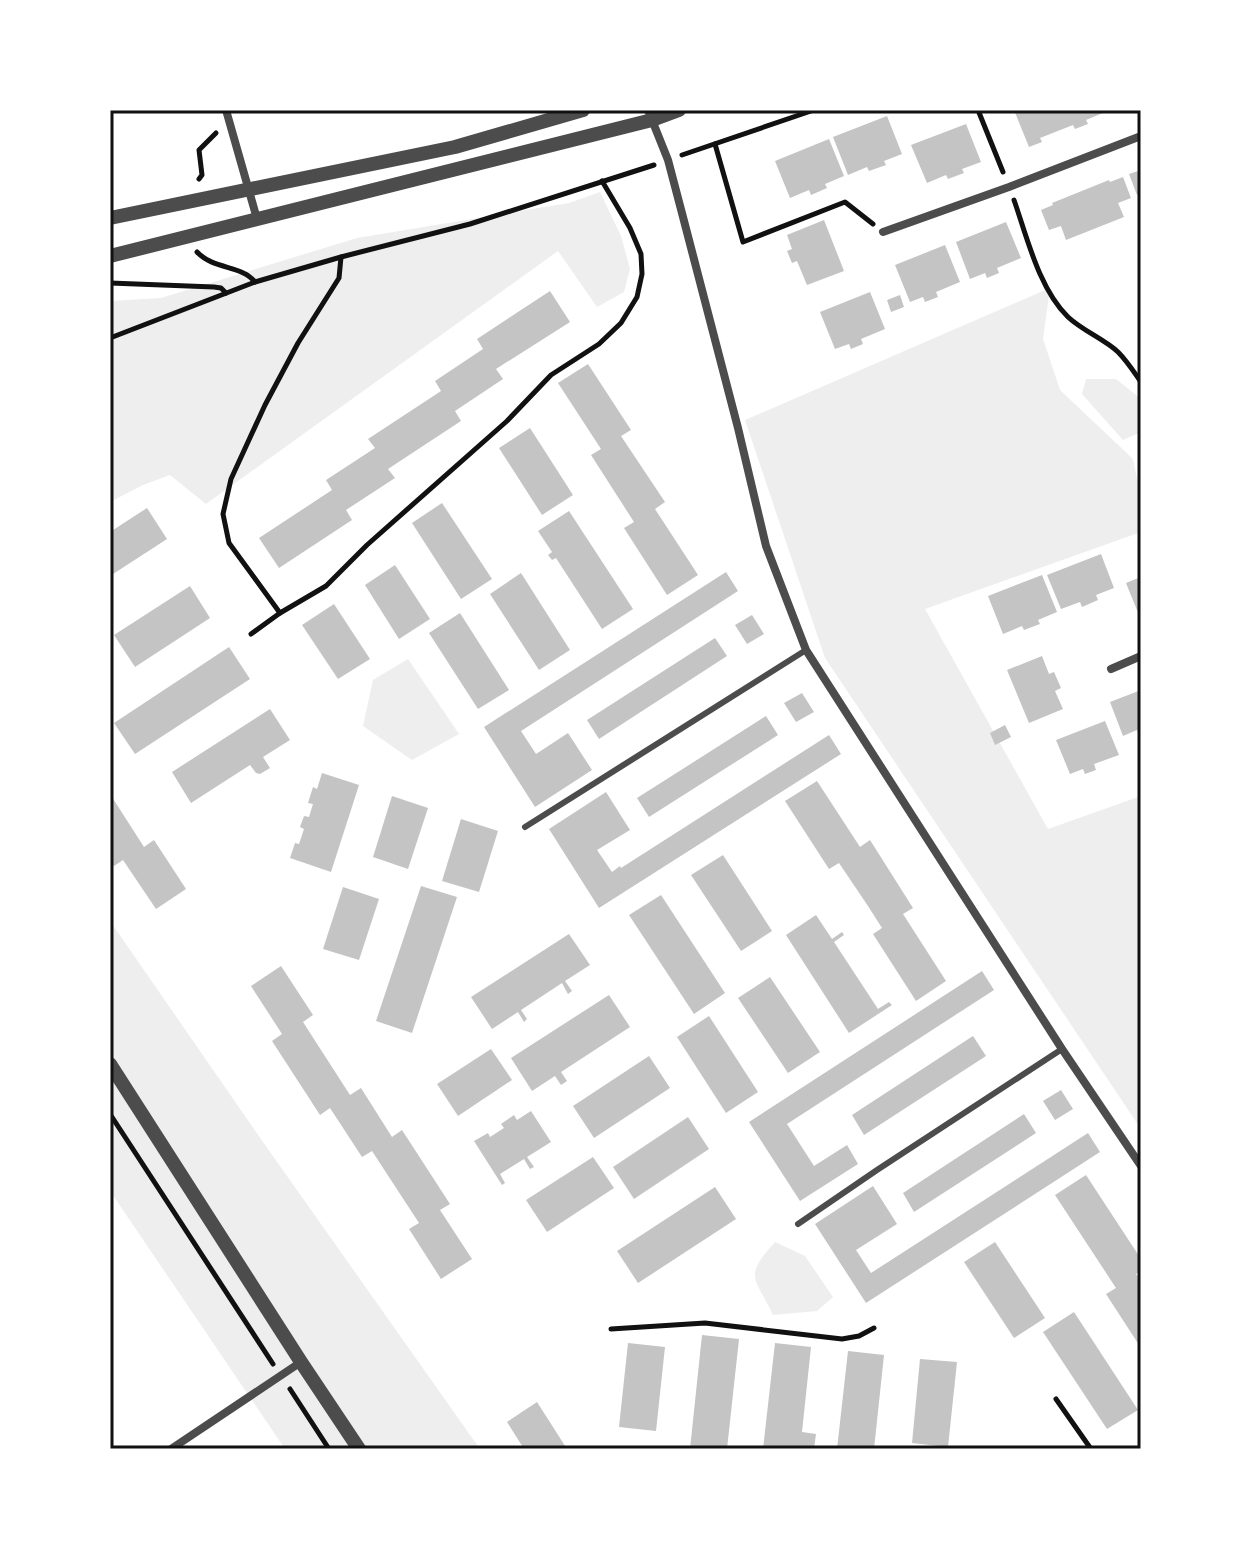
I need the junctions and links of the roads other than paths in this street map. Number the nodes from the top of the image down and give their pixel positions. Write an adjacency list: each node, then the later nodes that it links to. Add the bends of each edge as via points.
1 (583, 110): 6 (street, via 455,147)
2 (679, 110): 4 (street)
3 (227, 112): 6 (street)
4 (650, 115): 8 (street); 11 (street, via 668,160 766,546)
5 (1141, 136): 9 (street)
6 (248, 189): 7 (street); 8 (street)
7 (110, 218)
8 (257, 219): 10 (street)
9 (883, 232)
10 (110, 256)
11 (806, 650): 14 (lane); 15 (street)
12 (1141, 656): 13 (street)
13 (1111, 669)
14 (525, 827)
15 (1062, 1049): 17 (street); 18 (lane)
16 (110, 1064): 19 (street)
17 (1141, 1166)
18 (798, 1224)
19 (301, 1362): 20 (street); 21 (street)
20 (171, 1449)
21 (359, 1449)

